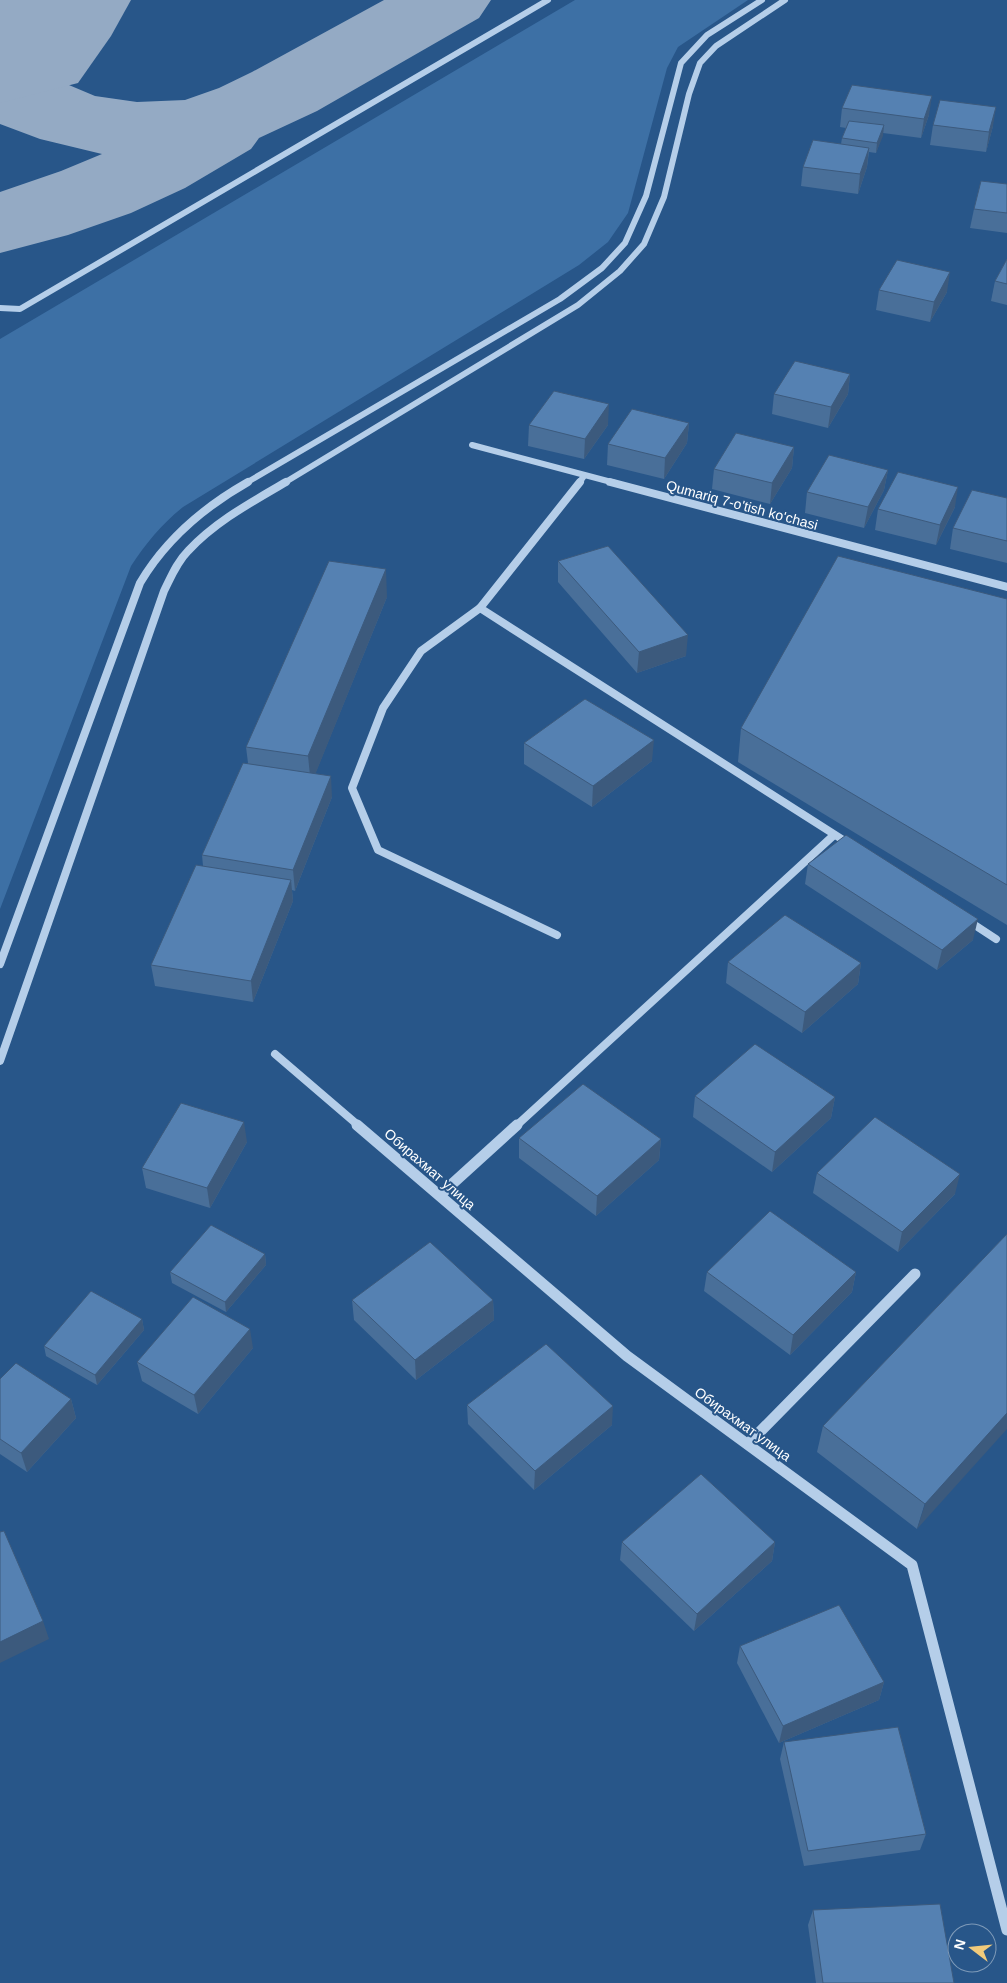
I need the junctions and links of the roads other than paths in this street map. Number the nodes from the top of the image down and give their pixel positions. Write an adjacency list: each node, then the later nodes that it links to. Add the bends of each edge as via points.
1 (548, 0): 4 (street, via 20,309)
2 (762, 0): 14 (street, via 699,41 681,63 646,196 625,243 602,268 560,299 237,488 190,520 165,544 140,583)
3 (785, 0): 16 (street, via 716,46 700,63 689,94 664,197 644,244 620,270 578,304 527,337 234,513 199,539 178,564 164,591)
4 (0, 308)
5 (472, 445): 6 (street, Qumariq 7-o'tish ko'chasi)
6 (584, 476): 7 (street, Qumariq 7-o'tish ko'chasi); 8 (street)
7 (1007, 587)
8 (480, 608): 9 (street); 12 (street, via 421,651 383,708 352,788 378,850)
9 (834, 835): 10 (street); 17 (street)
10 (858, 850)
11 (963, 917): 13 (street)
12 (557, 935)
13 (996, 939)
14 (0, 964)
15 (275, 1054): 17 (street, Обирахмат улица)
16 (0, 1061)
17 (440, 1195): 19 (street, Обирахмат улица, via 627,1356)
18 (915, 1274): 19 (lane)
19 (748, 1444): 20 (street, Обирахмат улица, via 912,1565)
20 (1007, 1930)

